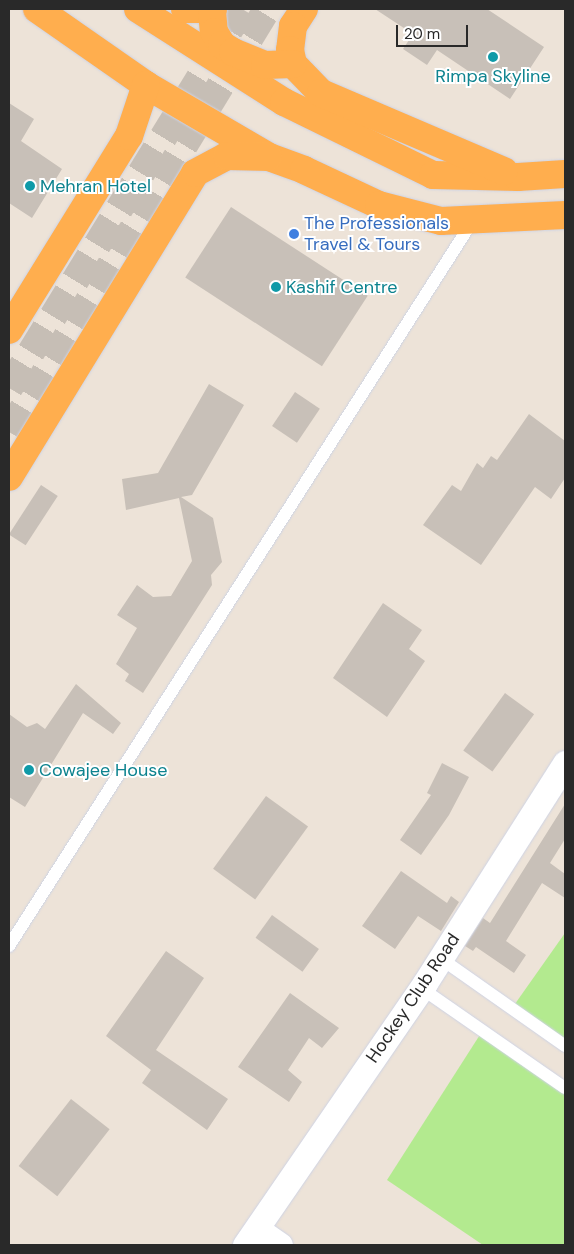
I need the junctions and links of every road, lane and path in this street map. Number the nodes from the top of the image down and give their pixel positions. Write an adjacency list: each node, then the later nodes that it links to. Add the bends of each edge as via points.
1 (37, 9): 7 (highway)
2 (138, 9): 10 (highway, via 284,102 433,176)
3 (185, 9): 5 (highway)
4 (304, 9): 6 (highway, via 293,26)
5 (213, 10): 6 (highway, via 214,32 222,45 265,65)
6 (292, 64): 10 (highway, via 321,93)
7 (146, 85): 8 (highway); 13 (highway, via 129,136)
8 (269, 157): 12 (highway, via 379,205 441,221); 14 (highway, via 227,156 196,173)
9 (565, 174): 10 (highway)
10 (518, 177)
11 (565, 215): 12 (highway)
12 (474, 219): 16 (lane)
13 (9, 330)
14 (9, 477)
15 (565, 763): 17 (street, Hockey Club Road)
16 (9, 946)
17 (440, 958): 18 (street, Hockey Club Road); 19 (lane)
18 (421, 988): 20 (lane); 21 (street, Hockey Club Road)
19 (565, 1046)
20 (565, 1088)
21 (251, 1237): 22 (street, Hockey Club Road)
22 (280, 1245)

